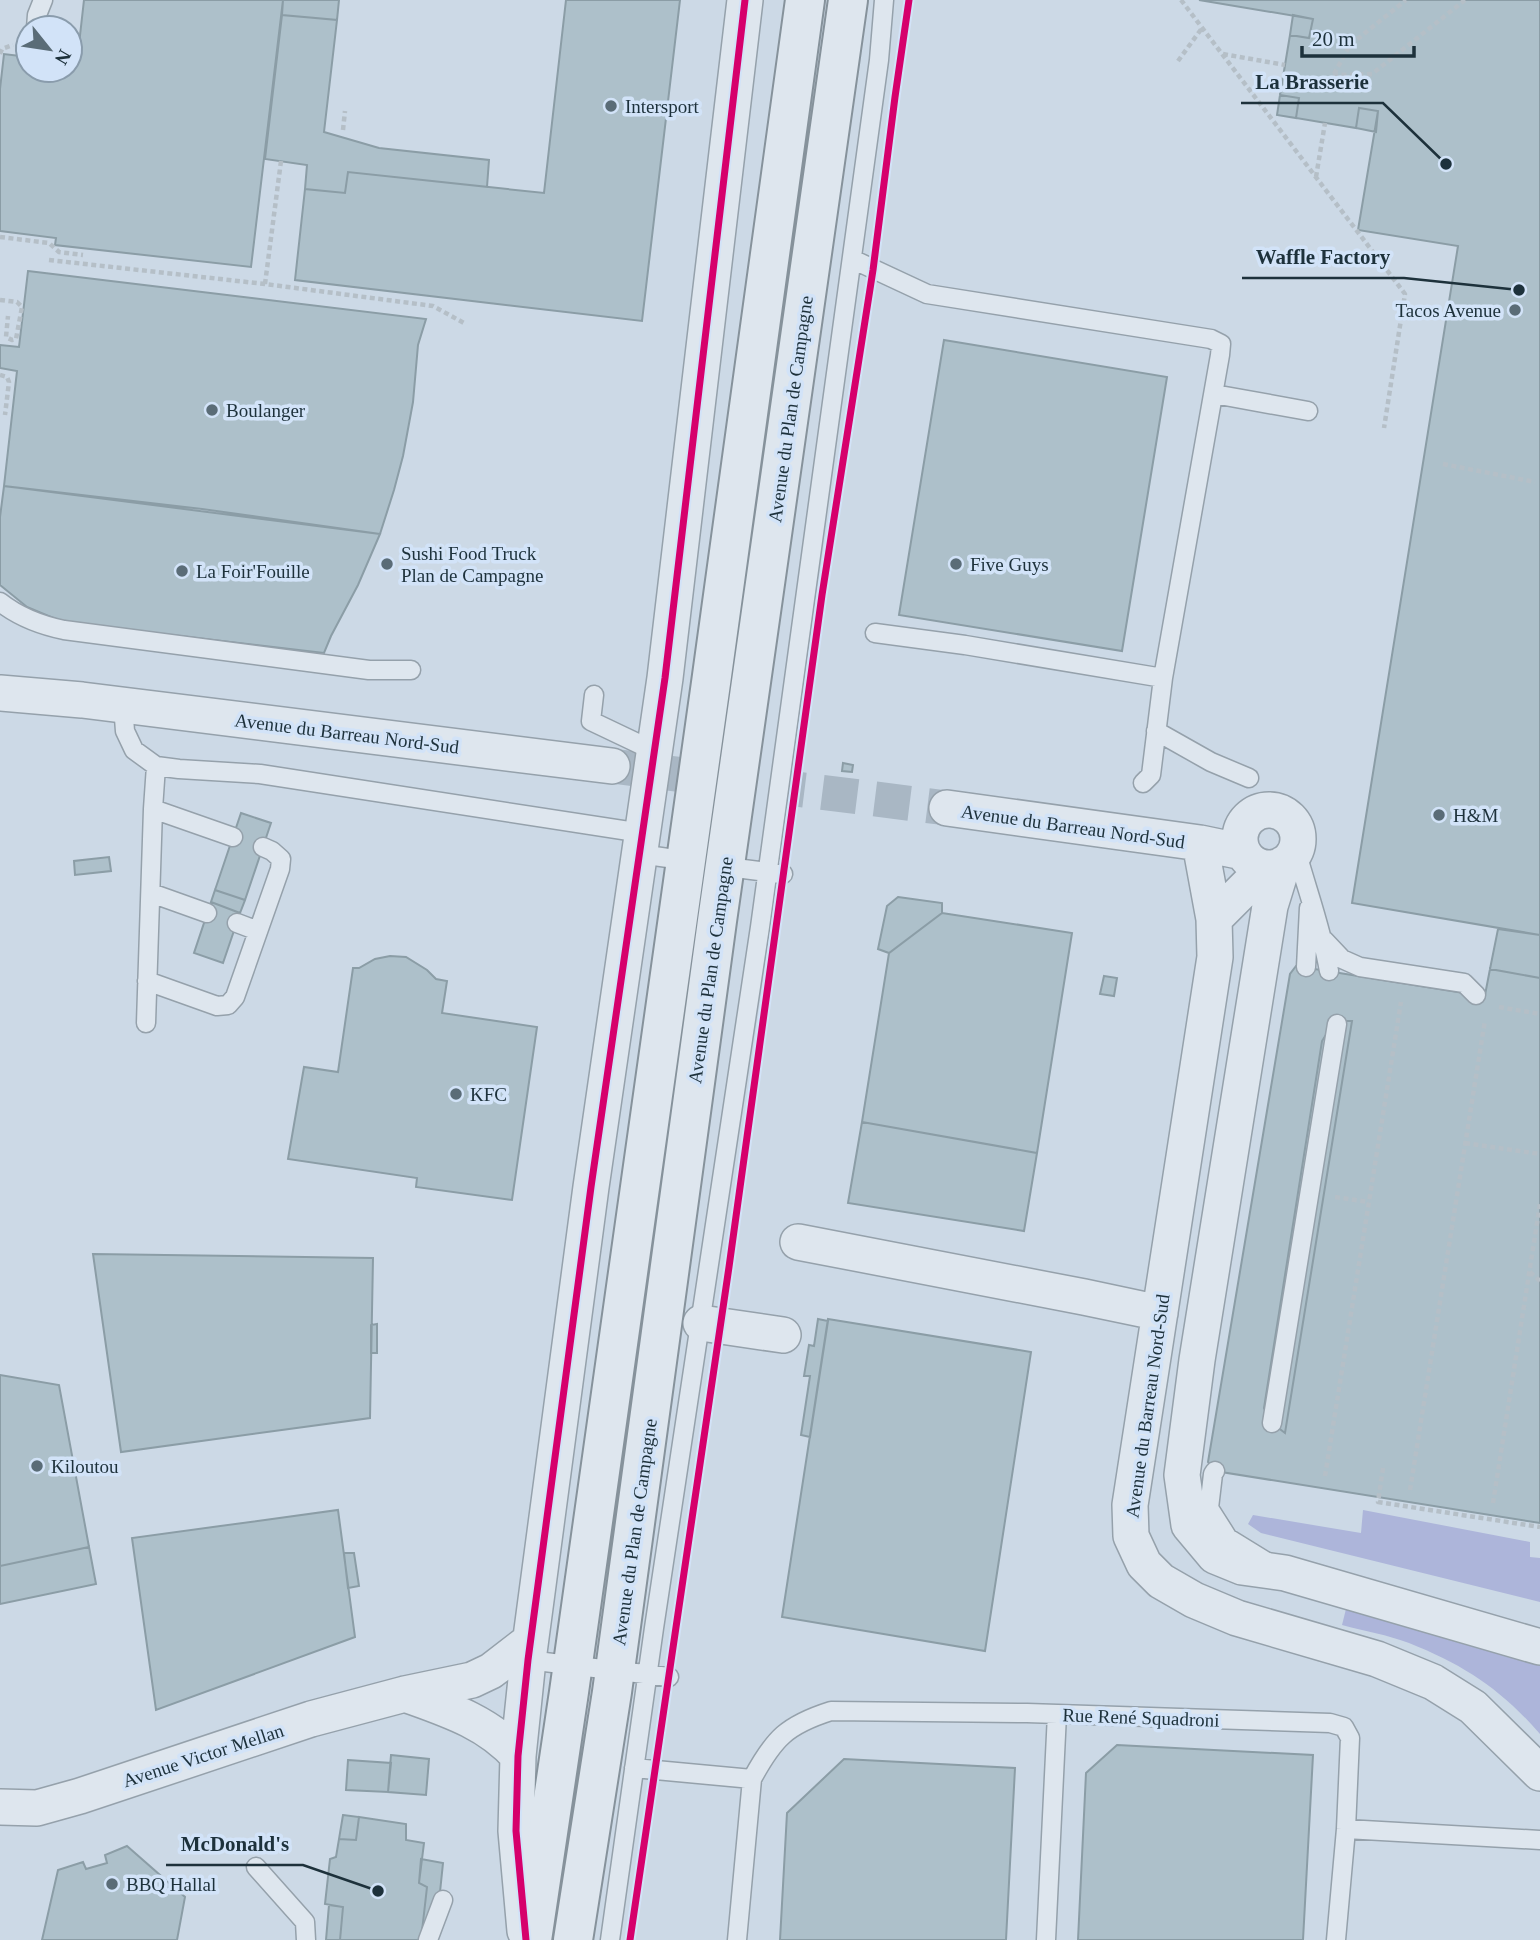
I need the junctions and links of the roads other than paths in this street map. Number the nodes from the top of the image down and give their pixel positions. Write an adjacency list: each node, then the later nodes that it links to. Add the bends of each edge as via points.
1 (744, 0): 18 (street)
2 (805, 0): 30 (main road, Avenue du Plan de Campagne)
3 (848, 0): 31 (main road, Avenue du Plan de Campagne)
4 (884, 0): 5 (lane)
5 (852, 259): 6 (lane, via 927,294 1211,339 1221,344); 32 (lane)
6 (1214, 394): 7 (lane); 12 (lane)
7 (1308, 411)
8 (0, 602): 11 (lane, via 32,622 64,631 369,670)
9 (875, 633): 12 (lane)
10 (0, 669): 15 (street, Avenue du Barreau Nord-Sud)
11 (411, 670)
12 (1163, 678): 17 (lane)
13 (0, 694): 15 (street, Avenue du Barreau Nord-Sud)
14 (594, 695): 18 (lane, via 591,720)
15 (82, 700): 16 (street, Avenue du Barreau Nord-Sud)
16 (123, 705): 19 (lane, via 125,731 134,750); 20 (street, Avenue du Barreau Nord-Sud)
17 (1156, 731): 21 (lane); 22 (lane, via 1151,775)
18 (654, 751): 27 (street)
19 (156, 766): 24 (lane); 27 (lane, via 260,774)
20 (612, 766)
21 (1249, 778)
22 (1143, 783)
23 (947, 808): 26 (street, Avenue du Barreau Nord-Sud)
24 (153, 809): 25 (lane); 33 (lane)
25 (233, 837)
26 (1200, 843): 29 (street, Avenue du Barreau Nord-Sud); 36 (street, Avenue du Barreau Nord-Sud)
27 (641, 844): 30 (lane); 54 (street)
28 (263, 848): 38 (lane, via 281,859)
29 (1266, 852): 34 (lane); 36 (street); 52 (street, via 1270,906 1182,1475 1189,1525 1215,1556 1242,1567)
30 (685, 860): 31 (lane); 55 (main road, Avenue du Plan de Campagne)
31 (725, 866): 32 (lane); 56 (main road, Avenue du Plan de Campagne)
32 (775, 873): 48 (lane)
33 (151, 893): 35 (lane); 42 (lane)
34 (1310, 901): 39 (lane); 40 (lane)
35 (207, 913)
36 (1214, 919): 47 (street, Avenue du Barreau Nord-Sud, via 1215,957)
37 (237, 923): 38 (lane)
38 (258, 931): 42 (lane, via 228,1005 217,1006)
39 (1324, 940): 41 (lane); 43 (lane, via 1342,959 1360,967 1464,983)
40 (1306, 967)
41 (1329, 971)
42 (147, 981): 44 (lane)
43 (1482, 1000)
44 (146, 1023)
45 (1337, 1024): 50 (lane)
46 (798, 1242): 47 (street)
47 (1160, 1313): 62 (street, Avenue du Barreau Nord-Sud, via 1130,1505 1131,1536 1144,1564 1161,1581 1237,1618 1377,1659 1433,1682 1473,1707)
48 (701, 1323): 49 (street); 56 (lane, via 656,1615)
49 (783, 1335)
50 (1272, 1423)
51 (1215, 1471): 52 (lane, via 1209,1508 1228,1538)
52 (1285, 1573): 53 (street)
53 (1540, 1647)
54 (529, 1651): 55 (lane); 58 (street, Avenue Victor Mellan, via 472,1680); 60 (street)
55 (573, 1666): 56 (lane); 72 (main road, Avenue du Plan de Campagne)
56 (632, 1673): 57 (lane); 61 (lane); 73 (main road, Avenue du Plan de Campagne)
57 (669, 1677)
58 (405, 1694): 60 (street, via 477,1722); 64 (street, Avenue Victor Mellan, via 312,1719 80,1797 37,1808)
59 (1057, 1714): 63 (lane, Rue René Squadroni, via 831,1711 783,1733); 65 (lane, Rue René Squadroni, via 1344,1727 1350,1738); 76 (lane)
60 (518, 1756): 71 (street, via 516,1831)
61 (634, 1768): 63 (lane); 74 (lane)
62 (1540, 1773)
63 (752, 1779): 75 (lane, Rue René Squadroni)
64 (0, 1807)
65 (1346, 1829): 66 (lane); 77 (lane, Rue René Squadroni)
66 (1540, 1840)
67 (256, 1867): 69 (lane, via 305,1922)
68 (443, 1900): 70 (lane)
69 (306, 1940)
70 (428, 1940)
71 (526, 1940)
72 (532, 1940)
73 (573, 1940)
74 (610, 1940)
75 (737, 1940)
76 (1046, 1940)
77 (1336, 1940)

